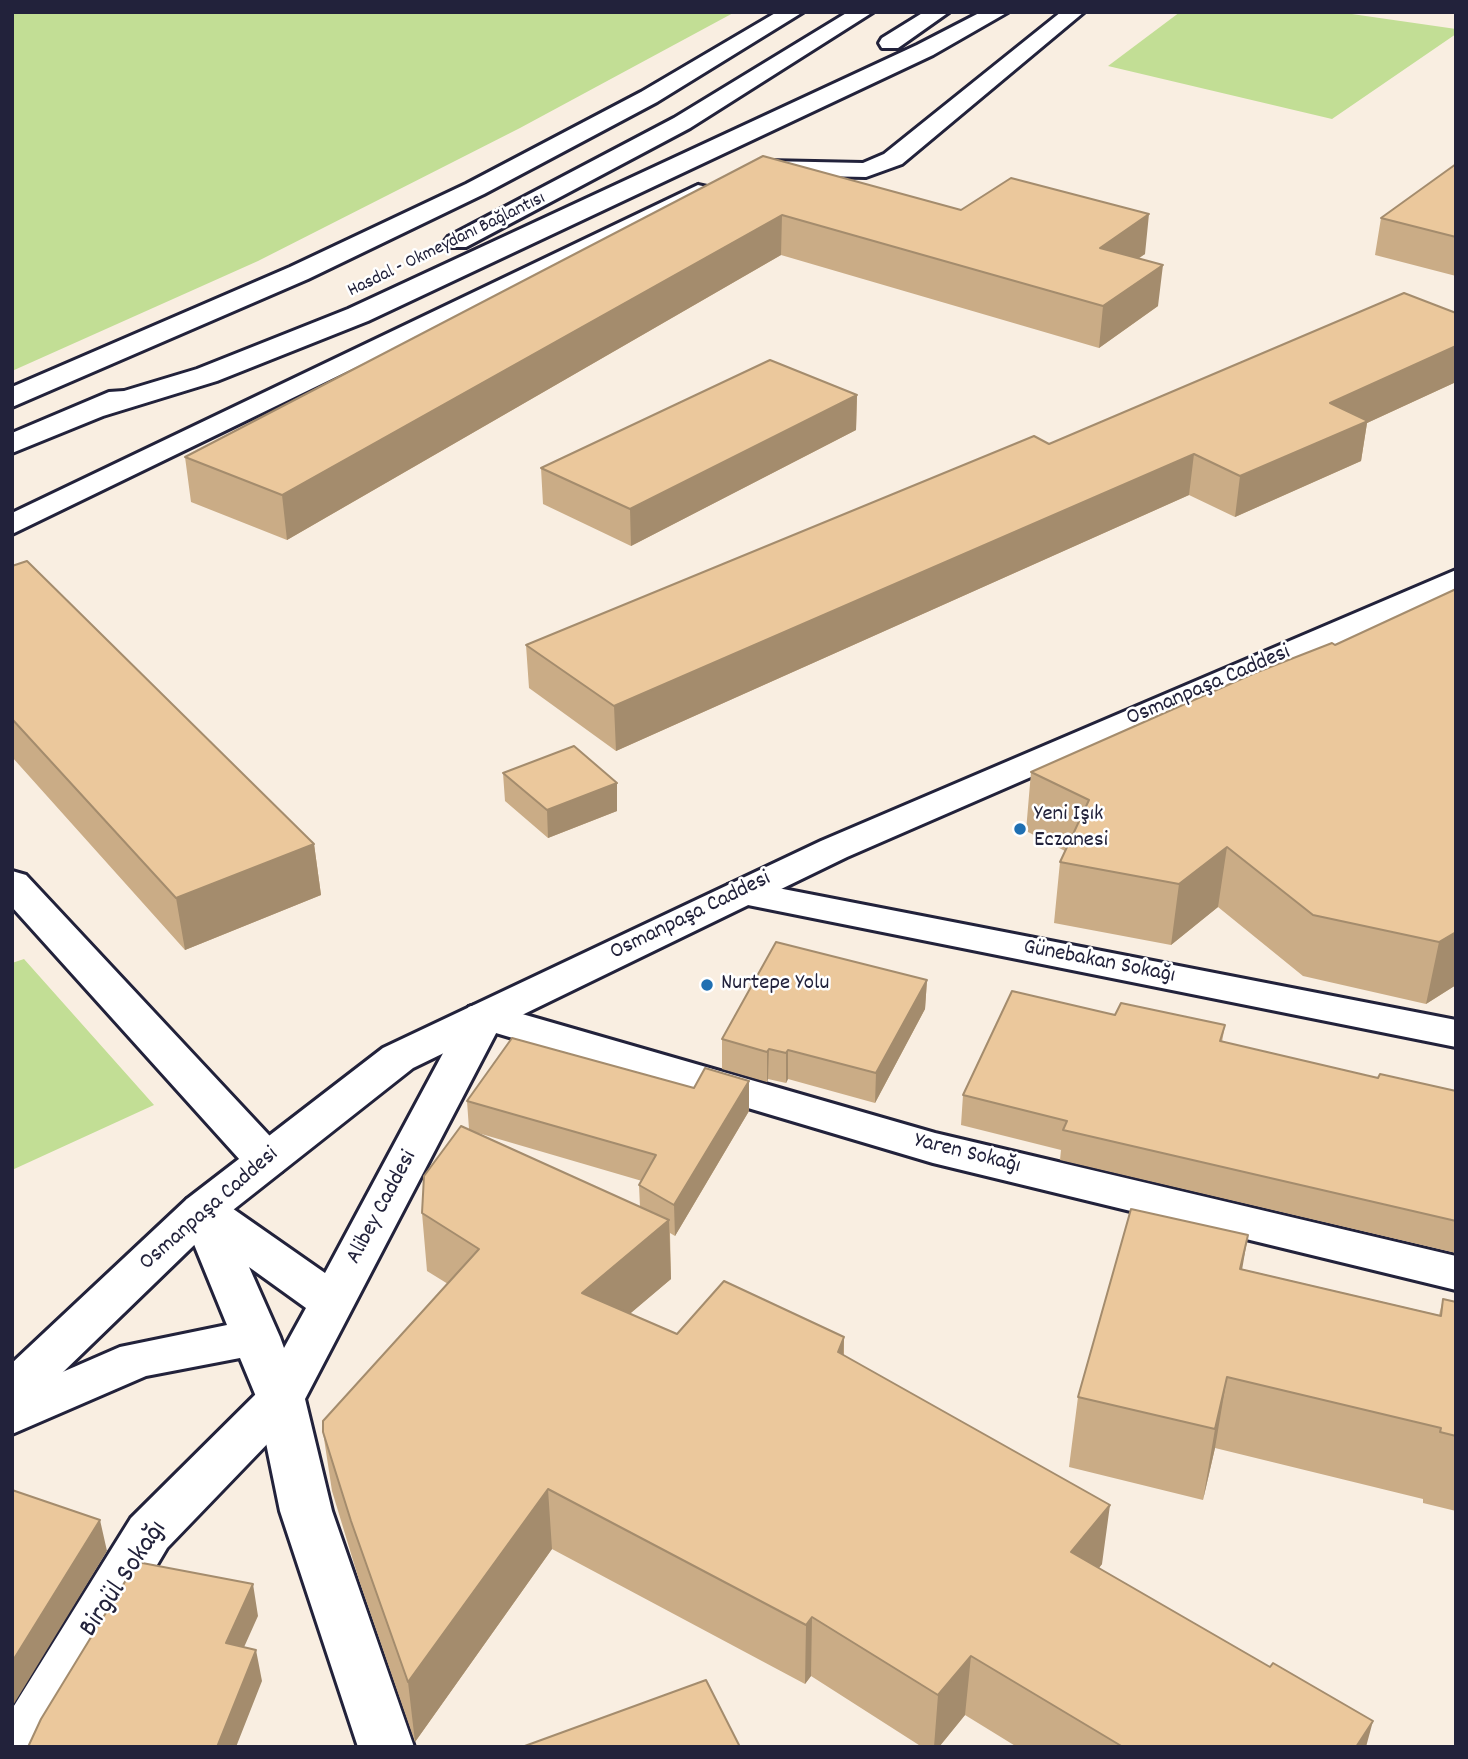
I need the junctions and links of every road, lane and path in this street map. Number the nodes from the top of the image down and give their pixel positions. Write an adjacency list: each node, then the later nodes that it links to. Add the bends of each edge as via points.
1 (793, 12): 7 (main road, Hasdal - Okmeydanı Bağlantısı, via 649,97 475,189 287,279)
2 (863, 12): 8 (main road, Hasdal - Okmeydanı Bağlantısı, via 682,122 542,198 332,302)
3 (939, 12): 6 (main road)
4 (998, 12): 6 (main road)
5 (1074, 12): 10 (main road, via 893,159 866,170 748,167)
6 (764, 123): 8 (main road, via 289,345)
7 (12, 398)
8 (94, 409): 9 (main road, Hasdal - Okmeydanı Bağlantısı)
9 (12, 444)
10 (12, 525)
11 (1456, 580): 13 (main road, Osmanpaşa Caddesi)
12 (12, 883): 16 (main road)
13 (742, 892): 14 (main road, Osmanpaşa Caddesi); 15 (main road, Günebakan Sokağı)
14 (484, 1016): 16 (main road, Osmanpaşa Caddesi, via 398,1058); 18 (main road, Yaren Sokağı, via 933,1148); 19 (main road, Alibey Caddesi)
15 (1456, 1034)
16 (266, 1160): 17 (main road, Osmanpaşa Caddesi)
17 (203, 1210): 19 (main road); 20 (main road); 21 (main road, Osmanpaşa Caddesi)
18 (1456, 1273)
19 (333, 1303): 22 (main road, Alibey Caddesi)
20 (256, 1337): 22 (main road); 23 (main road, via 137,1360)
21 (12, 1392)
22 (281, 1399): 24 (main road, Birgül Sokağı, via 149,1533); 25 (main road, via 306,1511)
23 (12, 1415)
24 (19, 1747)
25 (386, 1747)

